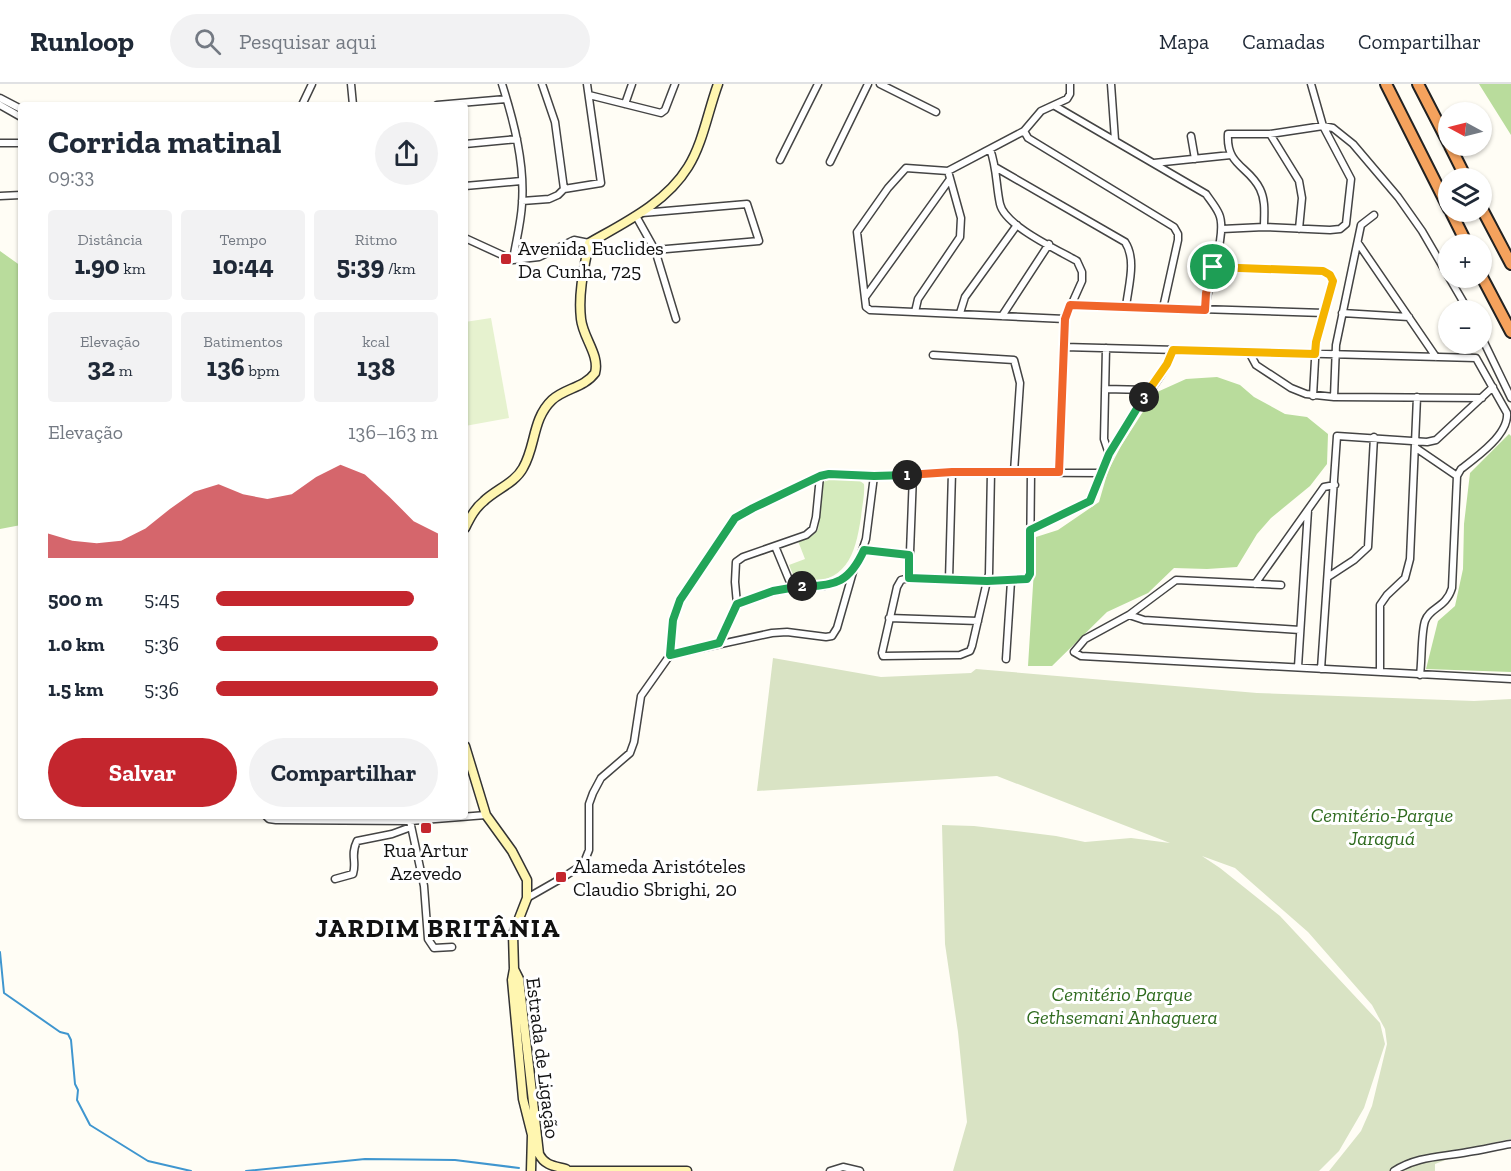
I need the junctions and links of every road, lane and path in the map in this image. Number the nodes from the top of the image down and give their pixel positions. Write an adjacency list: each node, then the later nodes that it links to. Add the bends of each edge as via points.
1 (312, 84): 19 (street)
2 (351, 84): 20 (street)
3 (502, 84): 18 (street)
4 (542, 84): 50 (street, via 555,122)
5 (632, 84): 22 (street)
6 (675, 84): 22 (street, via 663,113)
7 (718, 84): 54 (main road, via 688,168)
8 (818, 84): 41 (street)
9 (868, 84): 42 (street)
10 (880, 84): 26 (street)
11 (1070, 84): 24 (street, via 1067,99)
12 (1111, 84): 34 (street)
13 (1311, 84): 29 (street)
14 (1386, 84): 49 (highway)
15 (1418, 84): 28 (highway)
16 (589, 88): 22 (street); 50 (street, via 602,183)
17 (0, 98): 25 (street)
18 (506, 99): 21 (street); 33 (street)
19 (303, 102)
20 (353, 102)
21 (468, 102)
22 (625, 104)
23 (0, 105): 27 (street)
24 (1055, 106): 30 (street, via 1041,111); 34 (street)
25 (18, 107)
26 (936, 112)
27 (18, 115)
28 (1438, 123)
29 (1323, 126): 31 (street); 60 (street, via 1351,179 1347,221 1340,229); 71 (street, via 1333,128 1353,144 1398,197)
30 (1024, 131): 38 (street); 74 (street, via 1028,138 1174,227 1178,240)
31 (1270, 134): 39 (street, via 1228,134); 60 (street, via 1299,181)
32 (1191, 136): 40 (street)
33 (517, 139): 37 (street); 47 (street)
34 (1115, 140): 43 (street)
35 (0, 143): 36 (street)
36 (18, 143)
37 (468, 144)
38 (990, 150): 44 (street); 45 (street)
39 (1230, 154): 40 (street); 58 (street, via 1261,191)
40 (1195, 159): 43 (street)
41 (780, 160)
42 (830, 162)
43 (1154, 163): 59 (street, via 1206,194 1218,212)
44 (995, 167): 57 (street, via 1000,206); 73 (street, via 1125,242 1131,260)
45 (948, 171): 46 (street); 70 (street, via 906,168 857,232)
46 (950, 179): 70 (street); 76 (street, via 961,218 960,237 918,299)
47 (521, 181): 48 (street); 53 (street)
48 (468, 186)
49 (1438, 186)
50 (564, 189): 53 (street, via 549,199)
51 (18, 195): 52 (street)
52 (0, 196)
53 (522, 201): 66 (street)
54 (637, 215): 62 (main road); 65 (street); 65 (street, via 747,204 759,241)
55 (1374, 215): 63 (street, via 1361,225)
56 (1489, 222): 67 (highway)
57 (1017, 225): 64 (street); 79 (street, via 965,297)
58 (1264, 227): 59 (street); 60 (street)
59 (1222, 229): 68 (street)
60 (1299, 229)
61 (468, 239): 66 (street)
62 (589, 243): 66 (street, via 574,240 539,257); 117 (main road, via 580,309 582,327 596,362 595,373 585,383 561,393 543,410 522,470 483,501)
63 (1358, 243): 78 (street); 81 (street)
64 (1049, 244): 72 (street, via 1077,261 1081,268 1081,285); 80 (street)
65 (655, 250): 82 (street)
66 (513, 260)
67 (1511, 264)
68 (1213, 267): 75 (street); 77 (street, via 1323,271 1333,281)
69 (1488, 288): 84 (highway)
70 (866, 296): 76 (street, via 866,307 870,310)
71 (1462, 300)
72 (1070, 305): 73 (street); 83 (street)
73 (1126, 307): 74 (street)
74 (1163, 308): 75 (street)
75 (1205, 310): 77 (street)
76 (915, 312): 79 (street)
77 (1324, 313): 89 (street)
78 (1342, 313): 81 (street); 90 (street)
79 (960, 314): 80 (street)
80 (1002, 316): 83 (street)
81 (1409, 317): 93 (street)
82 (676, 319)
83 (1065, 319): 85 (street)
84 (1511, 332)
85 (1064, 347): 86 (street); 109 (street)
86 (1106, 348): 87 (street); 95 (street)
87 (1173, 350): 88 (street); 96 (street)
88 (1249, 352): 89 (street); 97 (street, via 1256,365 1295,390)
89 (1315, 354): 90 (street); 97 (street)
90 (1336, 354): 93 (street); 98 (street)
91 (1489, 354): 101 (street)
92 (933, 355): 107 (street, via 1014,360 1020,383)
93 (1436, 357): 94 (street, via 1476,358)
94 (1493, 387): 100 (street); 114 (street, via 1507,413 1506,426)
95 (1105, 389): 96 (street); 104 (street, via 1104,439)
96 (1149, 390): 104 (street)
97 (1313, 396): 98 (street)
98 (1334, 397): 99 (street)
99 (1417, 397): 100 (street); 103 (street)
100 (1482, 398): 103 (street, via 1439,438)
101 (1511, 398)
102 (1374, 437): 103 (street); 115 (street, via 1337,436); 123 (street, via 1368,547)
103 (1416, 445): 114 (street); 141 (street, via 1410,559 1405,578 1380,605)
104 (1109, 454): 110 (street)
105 (952, 472): 106 (street); 111 (street); 125 (street)
106 (991, 472): 107 (street); 126 (street)
107 (1014, 472): 108 (street)
108 (1030, 472): 109 (street); 118 (street)
109 (1059, 472): 110 (street)
110 (1102, 473): 118 (street, via 1090,501)
111 (913, 474): 113 (street); 121 (street)
112 (820, 476): 113 (street); 119 (street, via 813,530); 137 (street, via 735,518 680,600 673,620)
113 (874, 476): 120 (street)
114 (1457, 476): 142 (street, via 1452,588 1449,599 1425,620)
115 (1335, 485): 116 (street, via 1324,487); 123 (street)
116 (1308, 510): 128 (street); 135 (street)
117 (468, 524)
118 (1030, 530): 127 (street, via 1030,574 1027,579)
119 (775, 546): 130 (street); 131 (street, via 736,562)
120 (864, 550): 121 (street); 122 (street)
121 (909, 555): 124 (street)
122 (853, 572): 130 (street, via 824,586); 136 (street, via 837,628 831,636 779,633)
123 (1328, 577): 140 (street)
124 (909, 578): 125 (street); 133 (street, via 898,584)
125 (949, 580): 126 (street)
126 (987, 581): 127 (street); 134 (street)
127 (1011, 581): 138 (street)
128 (1255, 584): 129 (street); 132 (street, via 1176,580)
129 (1281, 585)
130 (792, 587): 131 (street)
131 (737, 604): 136 (street)
132 (1129, 615): 135 (street, via 1144,620); 139 (street, via 1085,639 1074,652 1082,656)
133 (889, 618): 134 (street); 134 (street, via 882,654 885,657 965,654 972,646)
134 (978, 621)
135 (1300, 630): 139 (street)
136 (719, 643): 137 (street)
137 (670, 655): 151 (street, via 641,696 630,753 601,778 593,793 585,860)
138 (1006, 659)
139 (1298, 667): 140 (street)
140 (1321, 669): 141 (street)
141 (1380, 671): 142 (street)
142 (1420, 675): 143 (street)
143 (1511, 680)
144 (468, 757): 145 (main road)
145 (486, 815): 146 (street); 151 (main road, via 523,870)
146 (468, 817)
147 (269, 819): 149 (street)
148 (453, 819): 149 (street)
149 (411, 824): 150 (street, via 392,834 357,841 352,849 353,874); 152 (street, via 424,886 428,939 434,948)
150 (335, 879)
151 (527, 898): 153 (main road, Estrada de Ligação, via 513,934)
152 (452, 947)
153 (514, 969): 155 (main road, Estrada de Ligação, via 521,990 539,1154 548,1165); 156 (main road, Estrada de Ligação, via 523,1099 532,1135)
154 (1511, 1144): 160 (street, via 1420,1158)
155 (563, 1170): 157 (main road)
156 (531, 1171)
157 (687, 1171)
158 (830, 1171): 159 (street, via 843,1167)
159 (860, 1171)
160 (1394, 1171)

